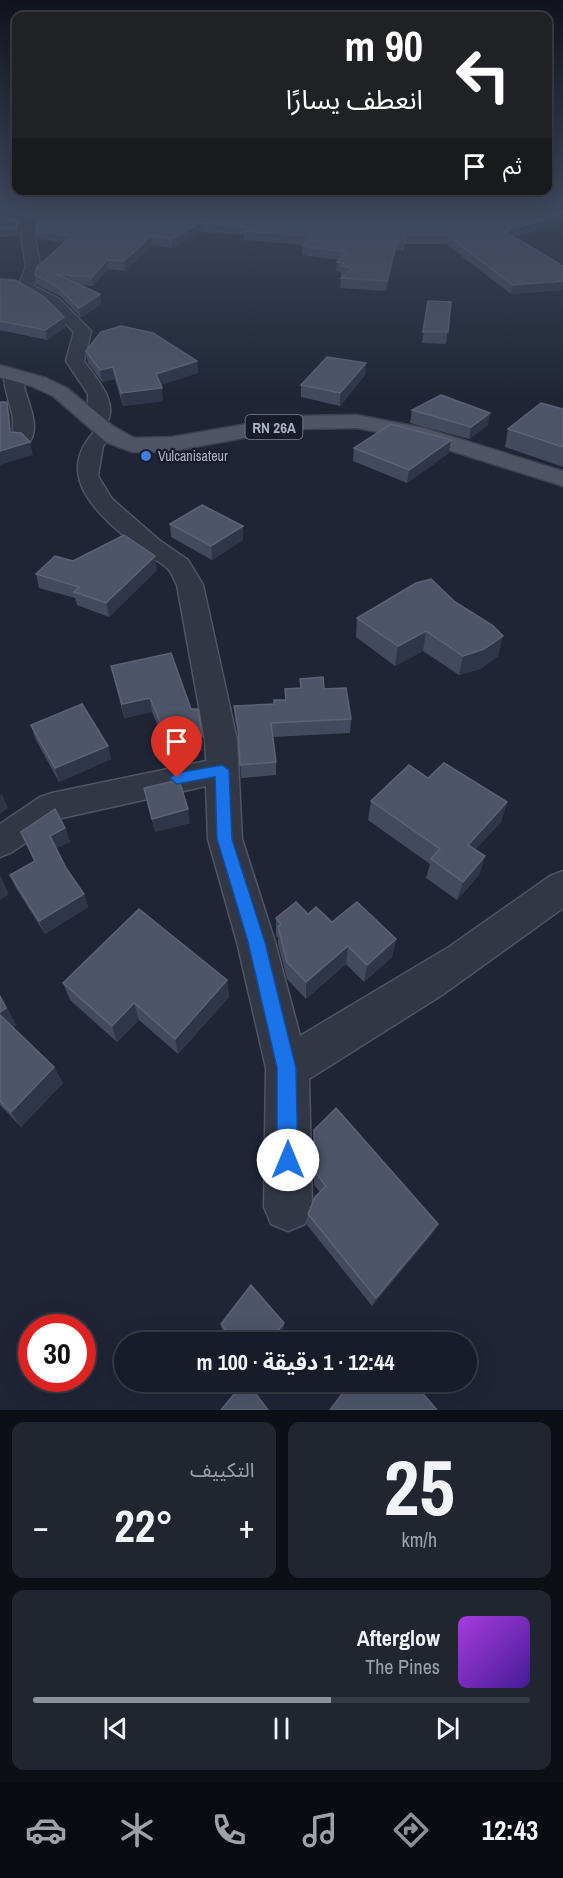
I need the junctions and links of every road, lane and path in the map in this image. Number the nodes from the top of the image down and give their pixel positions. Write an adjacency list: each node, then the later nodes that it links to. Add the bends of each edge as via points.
1 (32, 269): 3 (street, via 26,288 51,301 83,331 75,361 97,388)
2 (7, 373): 3 (main road, RN 26A, via 41,382 60,392); 4 (street, via 26,424)
3 (102, 427): 5 (main road, RN 26A, via 130,445 145,446 303,423 361,421); 6 (street, via 88,459 87,477 103,502 150,545 179,565 190,585 221,740)
4 (22, 439)
5 (563, 479)
6 (222, 770): 7 (street, via 52,807); 9 (street, via 225,839 256,942)
7 (0, 842)
8 (563, 887): 9 (street, via 513,925)
9 (287, 1068): 10 (street)
10 (288, 1207)

